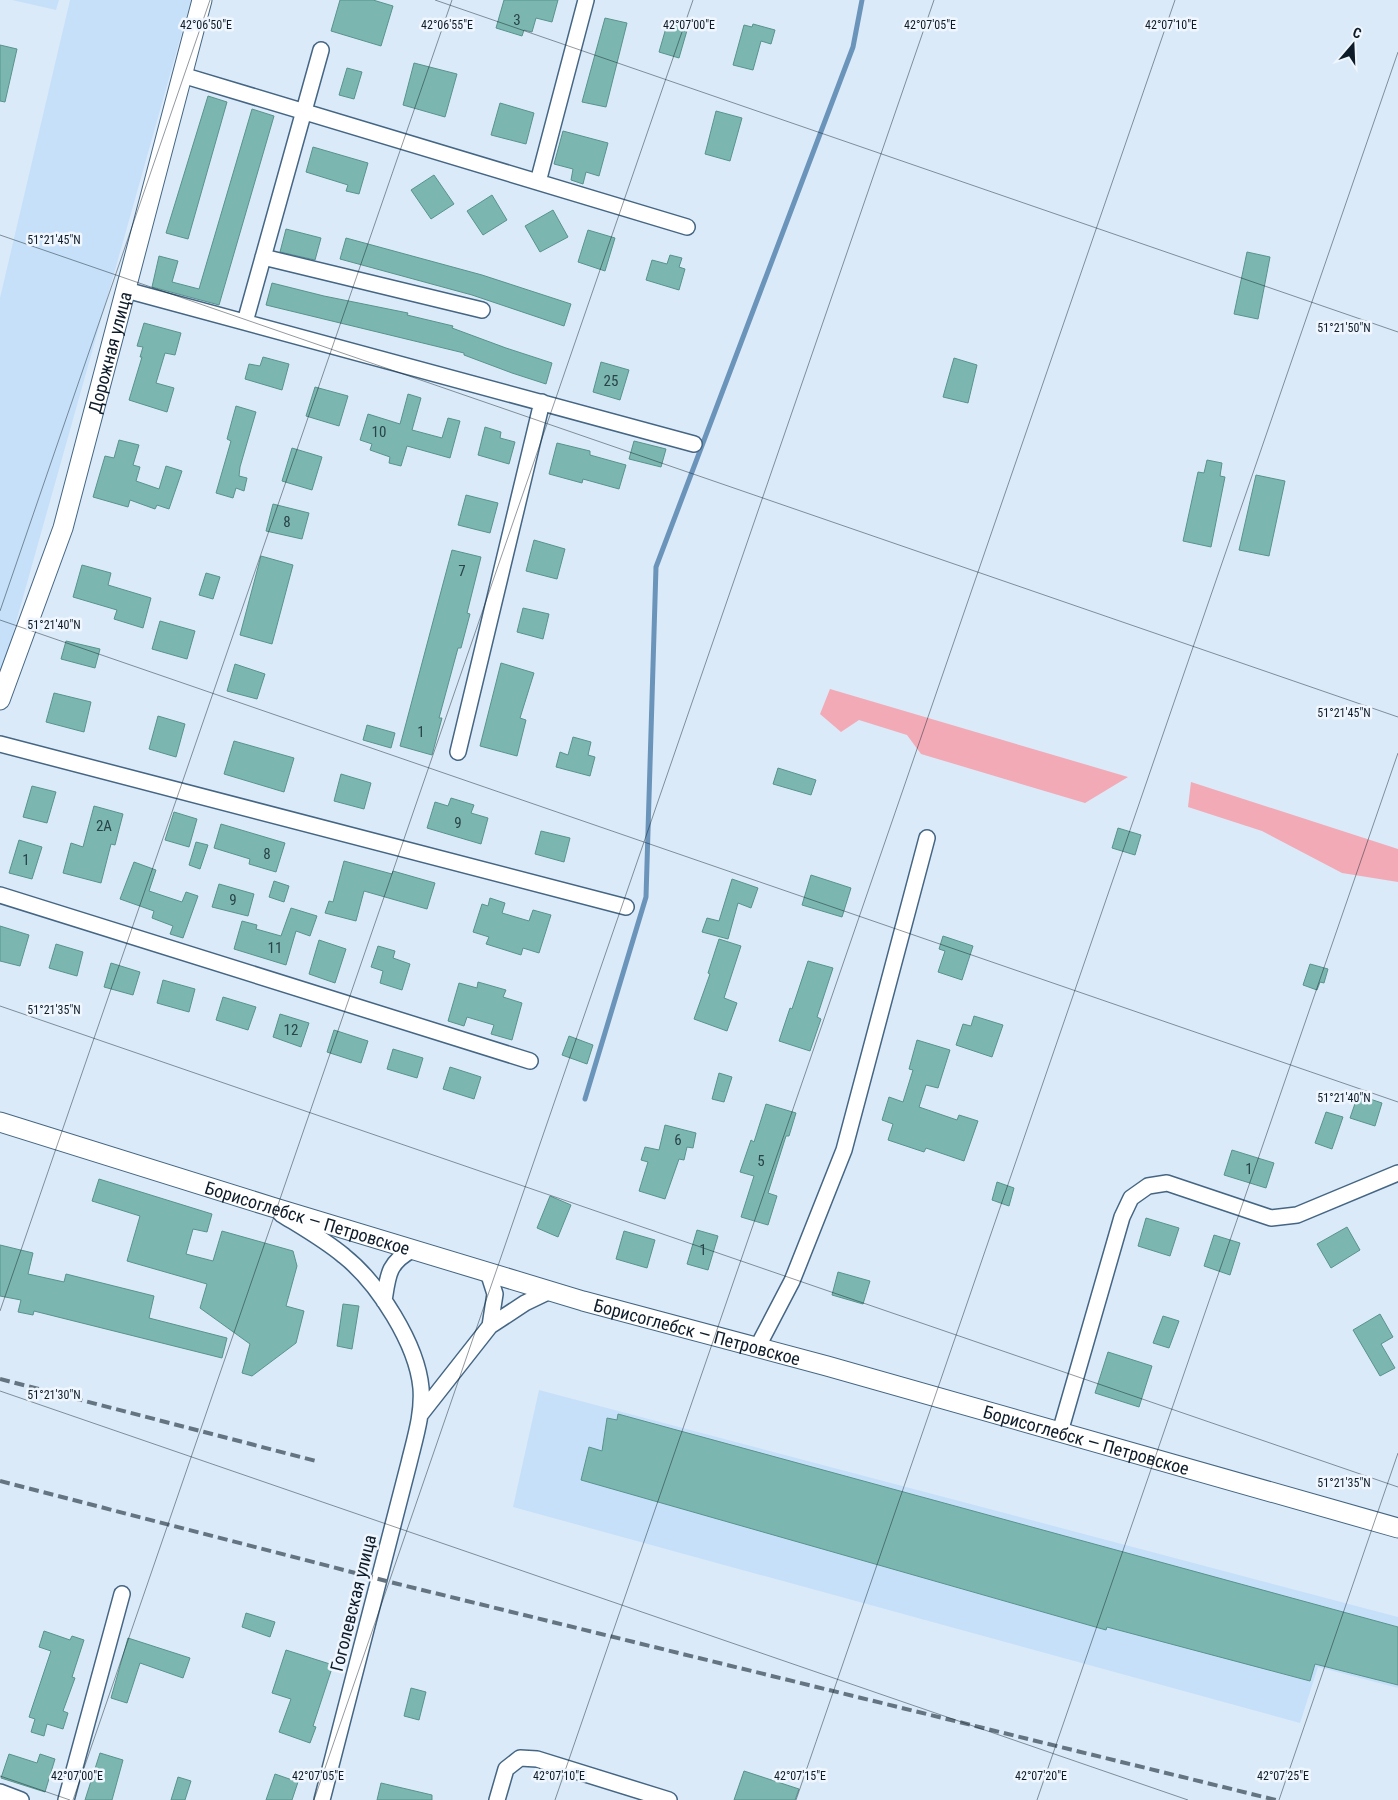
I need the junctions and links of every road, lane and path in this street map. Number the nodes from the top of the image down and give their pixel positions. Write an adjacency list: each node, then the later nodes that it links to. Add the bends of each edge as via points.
1 (202, 0): 4 (street, Дорожная улица)
2 (586, 0): 6 (street)
3 (321, 50): 5 (street)
4 (182, 75): 5 (street); 9 (street, Дорожная улица)
5 (304, 112): 6 (street); 8 (street)
6 (538, 182): 7 (street)
7 (687, 227)
8 (263, 257): 10 (street); 11 (street)
9 (126, 290): 11 (street); 14 (street, Дорожная улица, via 63,528)
10 (482, 310)
11 (245, 322): 12 (street)
12 (542, 402): 13 (street); 16 (street)
13 (694, 444)
14 (0, 700)
15 (0, 744): 19 (street)
16 (458, 752)
17 (927, 838): 29 (street, via 844,1150 792,1281)
18 (0, 895): 20 (street)
19 (626, 907)
20 (530, 1061)
21 (0, 1122): 23 (street, Борисоглебск — Петровское)
22 (1398, 1173): 31 (street, via 1297,1215 1271,1218 1167,1183 1148,1186 1131,1198 1122,1217)
23 (272, 1208): 24 (street, Борисоглебск — Петровское); 27 (street, via 345,1256)
24 (412, 1250): 25 (street, Борисоглебск — Петровское); 27 (street, via 392,1265)
25 (488, 1272): 26 (street, Борисоглебск — Петровское); 28 (street, via 495,1294)
26 (550, 1291): 28 (street, via 524,1303); 29 (street, Борисоглебск — Петровское)
27 (384, 1301): 30 (street, via 401,1329 416,1367 421,1388)
28 (490, 1326): 30 (street)
29 (757, 1348): 31 (street, Борисоглебск — Петровское)
30 (420, 1415): 37 (street, Гоголевская улица)
31 (1060, 1432): 32 (street, Борисоглебск — Петровское)
32 (1398, 1528)
33 (122, 1594): 36 (street)
34 (0, 1792): 35 (street)
35 (21, 1800)
36 (66, 1800)
37 (322, 1800)
38 (497, 1800): 39 (street, via 506,1769 520,1758 536,1759)
39 (669, 1800)

